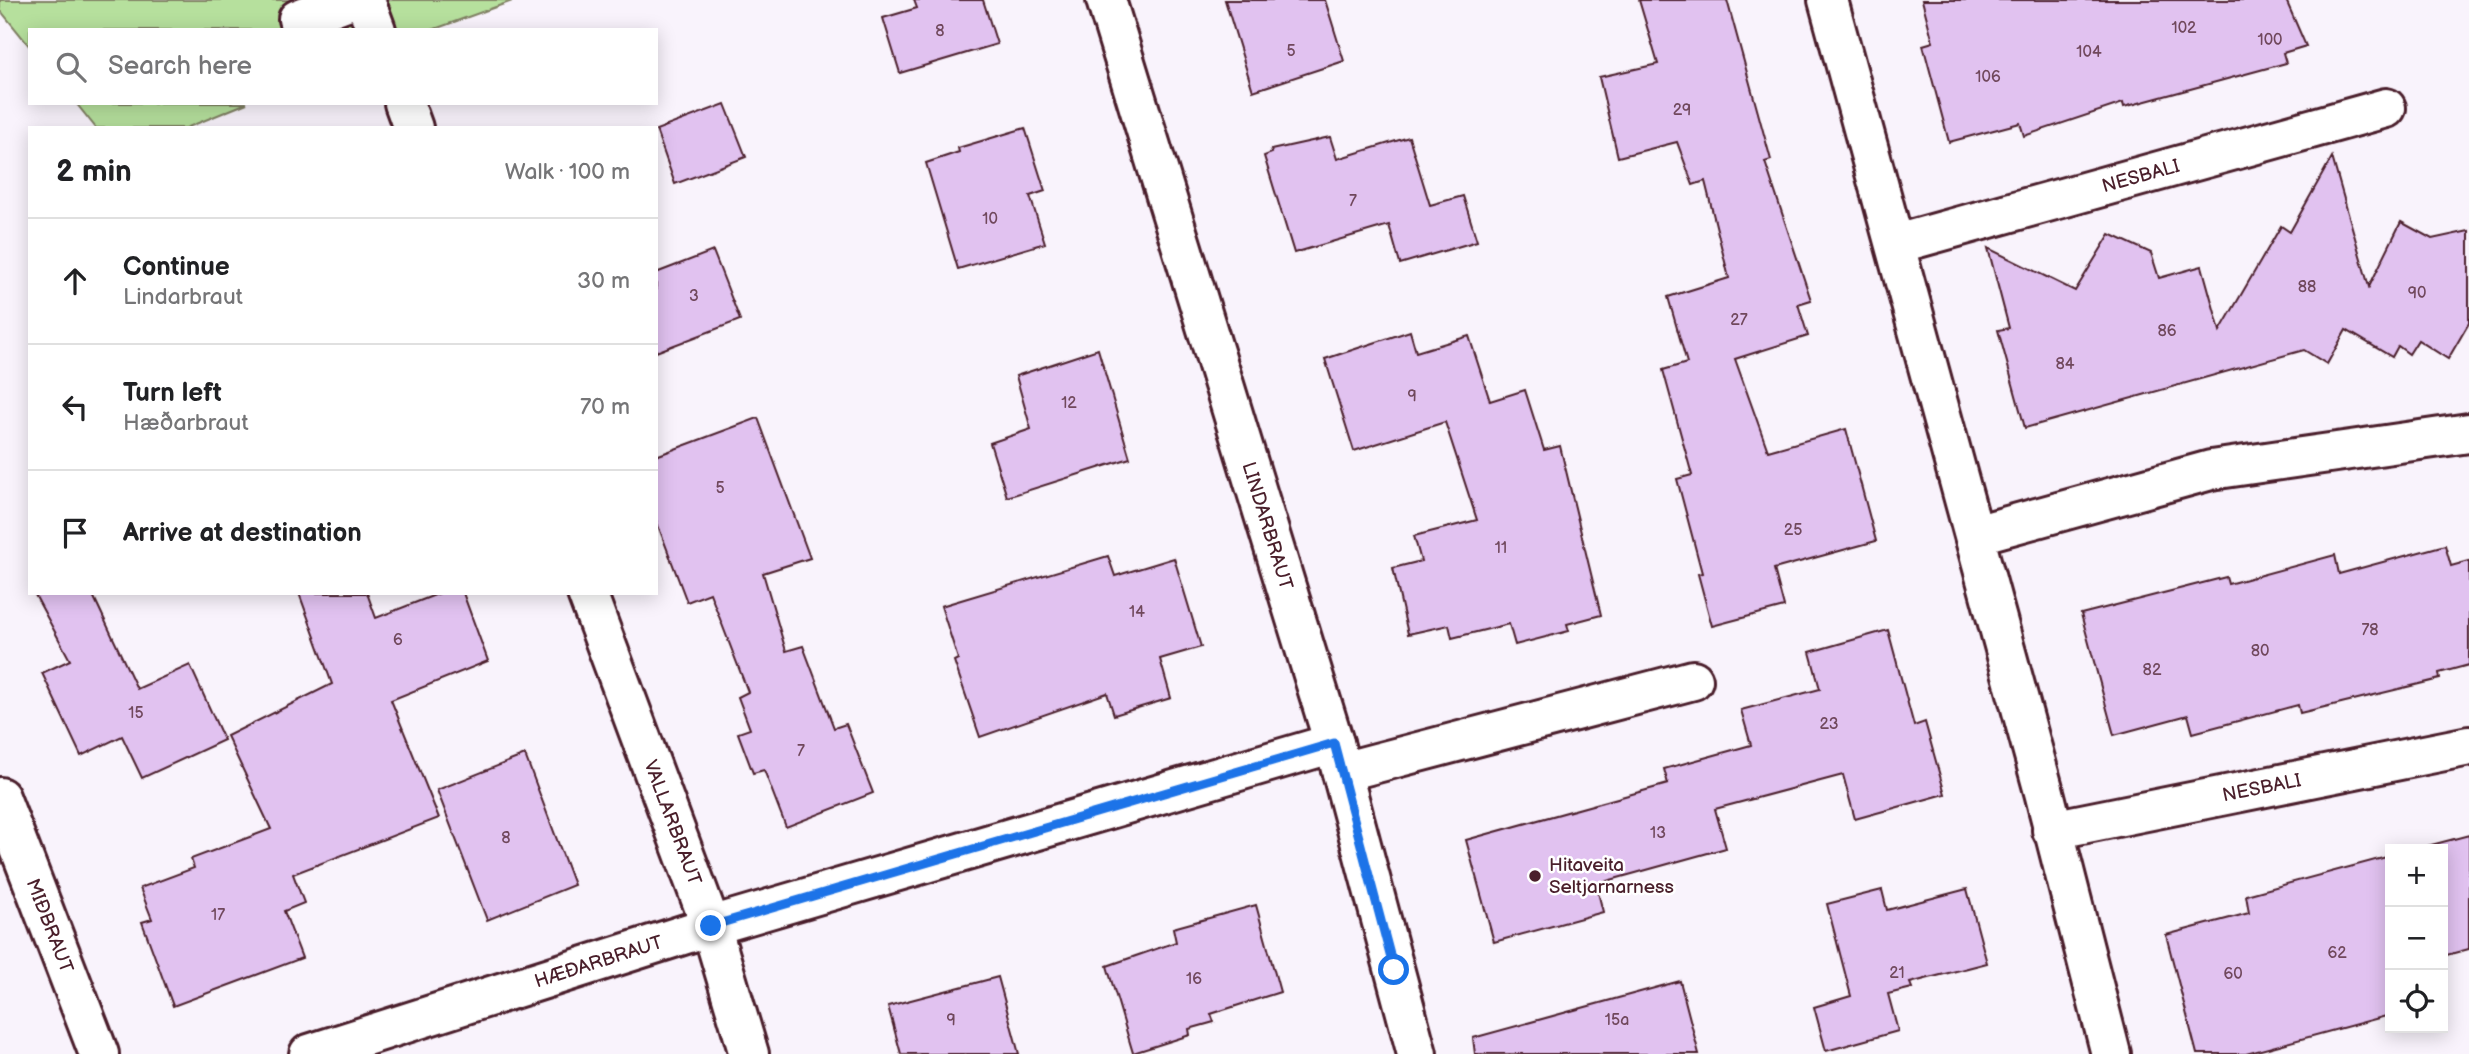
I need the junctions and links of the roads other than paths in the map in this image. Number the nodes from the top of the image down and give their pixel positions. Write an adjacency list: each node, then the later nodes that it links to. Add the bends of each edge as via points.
1 (349, 0): 5 (street)
2 (365, 0): 6 (street)
3 (1106, 0): 16 (street, LINDARBRAUT)
4 (1828, 0): 10 (street)
5 (298, 19)
6 (375, 28)
7 (405, 105): 9 (street)
8 (2386, 108): 10 (street, NESBALI)
9 (412, 126)
10 (1896, 244): 12 (street)
11 (2469, 432): 12 (street, via 2210,470)
12 (1975, 535): 18 (street)
13 (588, 595): 19 (street, VALLARBRAUT)
14 (1693, 680): 16 (street, HÆÐARBRAUT)
15 (2469, 746): 18 (street, NESBALI)
16 (1338, 757): 19 (street, HÆÐARBRAUT); 23 (street, LINDARBRAUT)
17 (0, 797): 20 (street, MIÐBRAUT)
18 (2052, 830): 24 (street)
19 (711, 926): 21 (street, HÆÐARBRAUT); 22 (street, VALLARBRAUT)
20 (99, 1054)
21 (309, 1054)
22 (749, 1054)
23 (1417, 1054)
24 (2111, 1054)

